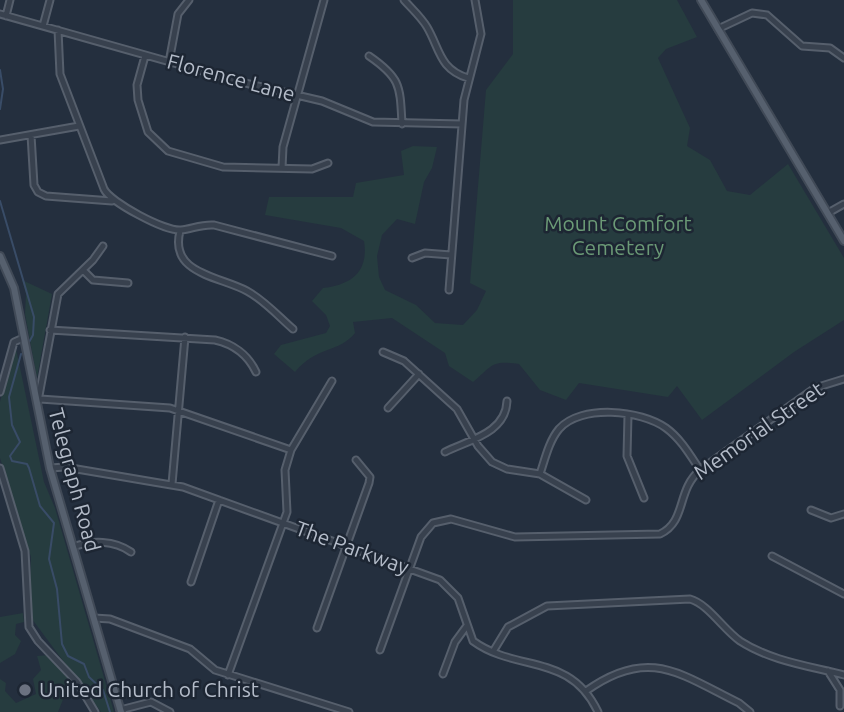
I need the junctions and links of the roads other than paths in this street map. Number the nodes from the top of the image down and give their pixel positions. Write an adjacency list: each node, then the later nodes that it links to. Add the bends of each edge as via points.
1 (10, 0): 8 (street)
2 (50, 0): 9 (street)
3 (189, 0): 15 (street, via 178,14)
4 (324, 0): 17 (street)
5 (404, 0): 16 (street, via 425,24 443,63)
6 (475, 0): 16 (street, via 481,34)
7 (704, 1): 10 (main road)
8 (3, 15): 9 (street, Florence Lane)
9 (43, 26): 11 (street, Florence Lane)
10 (718, 29): 14 (street, via 751,13 767,15 802,46 830,48); 27 (main road)
11 (58, 30): 12 (street, Florence Lane); 20 (street, via 58,66)
12 (145, 56): 15 (street, Florence Lane); 24 (street, via 137,97 156,142 177,155 212,165)
13 (369, 56): 18 (street, via 398,81)
14 (844, 58)
15 (169, 62): 17 (street, Florence Lane)
16 (468, 78): 19 (street)
17 (297, 95): 18 (street, Florence Lane, via 334,104 373,122); 24 (street)
18 (402, 124): 19 (street, Florence Lane)
19 (462, 124): 31 (street)
20 (79, 126): 21 (street); 25 (street)
21 (31, 135): 22 (street); 25 (street, via 38,192)
22 (0, 139)
23 (328, 163): 24 (street, via 317,168)
24 (282, 168)
25 (112, 201): 28 (street)
26 (844, 204): 27 (street)
27 (828, 214): 29 (main road)
28 (180, 231): 33 (street, via 214,225); 38 (street, via 178,250 188,266 249,292)
29 (844, 241)
30 (103, 246): 35 (street)
31 (452, 255): 34 (street, via 425,253); 37 (street)
32 (0, 256): 41 (main road, Telegraph Road, via 11,280)
33 (332, 256)
34 (412, 258)
35 (83, 270): 36 (street, via 93,280); 39 (street, via 58,294)
36 (128, 283)
37 (449, 290)
38 (293, 329)
39 (50, 330): 40 (street); 48 (street)
40 (185, 337): 43 (street, via 225,342 248,359); 51 (street)
41 (23, 338): 47 (street, via 15,342); 48 (main road, Telegraph Road)
42 (383, 352): 44 (street)
43 (256, 372)
44 (419, 374): 50 (street); 53 (street, via 461,414)
45 (844, 379): 59 (street, Memorial Street, via 815,388)
46 (332, 381): 54 (street)
47 (0, 392)
48 (38, 401): 51 (street); 58 (main road, Telegraph Road)
49 (507, 401): 53 (street, via 499,424)
50 (388, 408)
51 (179, 411): 54 (street); 61 (street)
52 (628, 415): 59 (street, via 667,429); 60 (street, via 587,415 568,422 555,436); 62 (street, via 627,456)
53 (474, 439): 55 (street); 60 (street, via 485,456 500,467)
54 (291, 450): 67 (street, via 285,474 289,501)
55 (445, 452)
56 (356, 460): 68 (street, via 370,477)
57 (0, 468): 88 (street, via 25,551 29,627 77,682)
58 (50, 468): 61 (street, The Parkway); 69 (main road, Telegraph Road)
59 (700, 470): 72 (street, Memorial Street, via 686,486 677,518 666,531 515,537 445,519 424,532)
60 (540, 474): 64 (street)
61 (172, 484): 63 (street, The Parkway)
62 (644, 498)
63 (219, 500): 67 (street, The Parkway); 73 (street)
64 (586, 500)
65 (811, 510): 66 (street, via 831,518)
66 (844, 514)
67 (283, 523): 68 (street, The Parkway); 82 (street)
68 (347, 546): 72 (street, The Parkway); 77 (street)
69 (73, 547): 70 (street, via 94,541); 75 (main road, Telegraph Road)
70 (131, 552)
71 (772, 556): 74 (street)
72 (410, 569): 76 (street, The Parkway, via 449,586); 78 (street)
73 (191, 582)
74 (844, 594)
75 (94, 618): 82 (street, via 110,619 190,649 207,666); 87 (main road, Telegraph Road)
76 (466, 627): 79 (street, The Parkway, via 473,641); 81 (street, via 454,642)
77 (317, 628)
78 (380, 650)
79 (494, 650): 80 (street, via 510,625 547,606 690,599 753,649); 84 (street, The Parkway, via 559,671)
80 (828, 671): 83 (street); 86 (street, via 841,690)
81 (443, 674)
82 (228, 675): 90 (street)
83 (844, 675)
84 (586, 691): 91 (street, The Parkway); 92 (street, via 612,675 660,667)
85 (844, 698): 86 (street)
86 (840, 705): 93 (street)
87 (120, 711): 89 (street, via 151,702)
88 (95, 712)
89 (170, 712)
90 (349, 712)
91 (598, 712)
92 (750, 712)
93 (837, 712)

